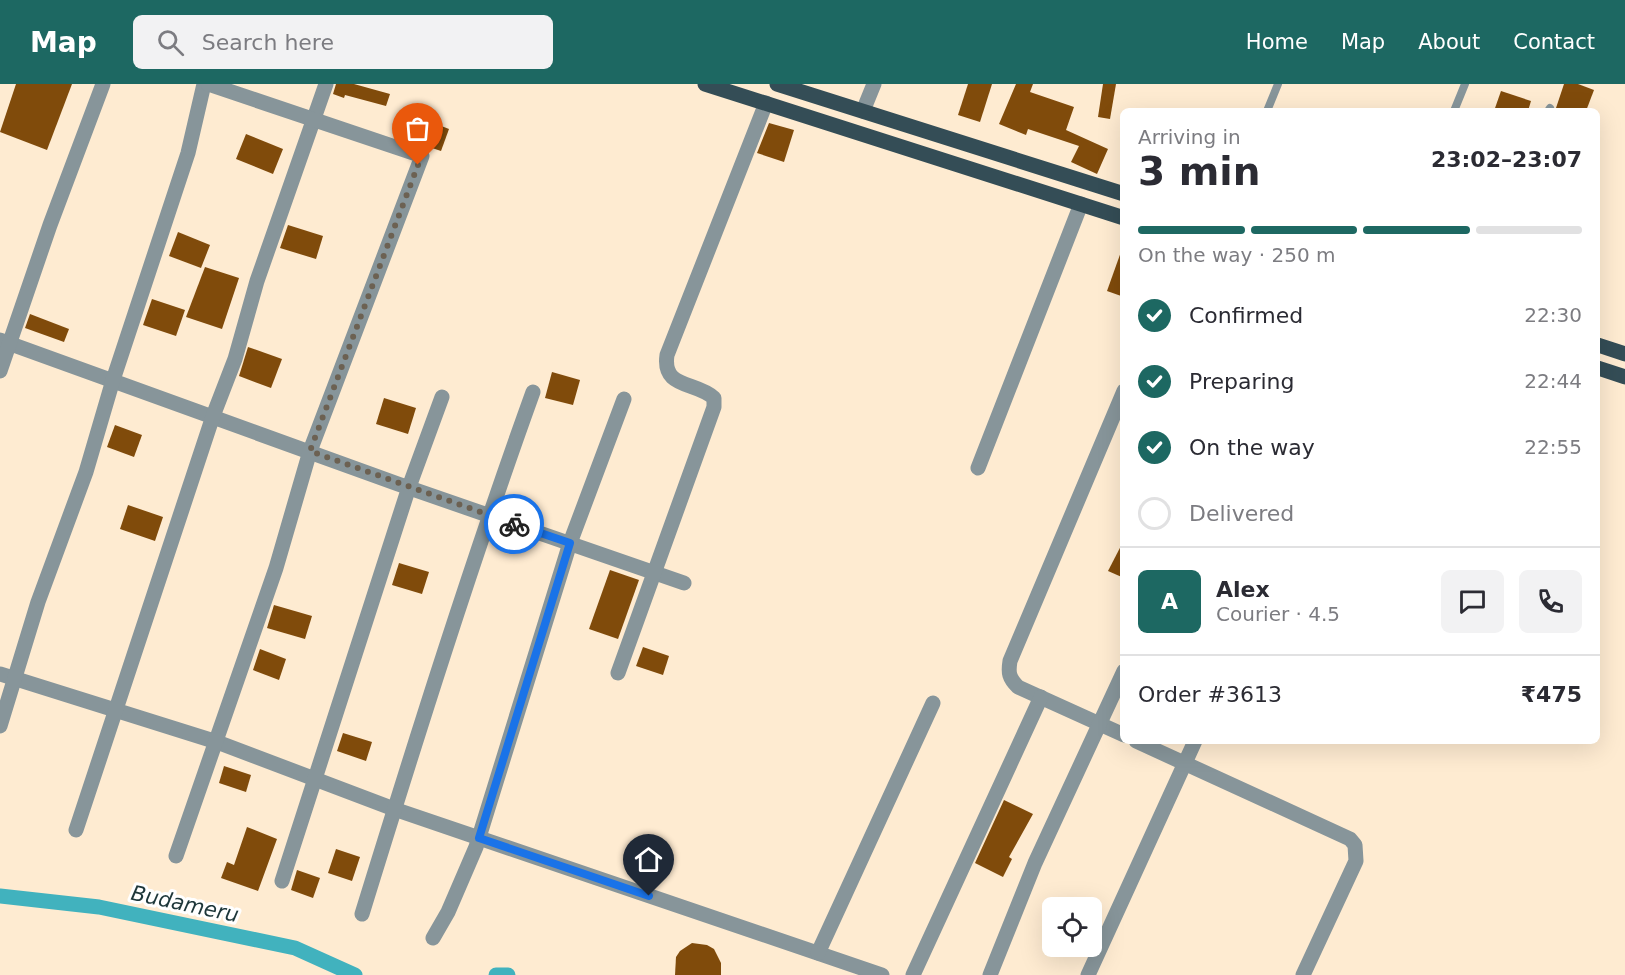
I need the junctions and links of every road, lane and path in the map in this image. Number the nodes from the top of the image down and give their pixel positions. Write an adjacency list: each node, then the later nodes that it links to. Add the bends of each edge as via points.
1 (103, 84): 17 (street)
2 (206, 84): 13 (street); 23 (street, via 188,153)
3 (326, 84): 13 (street)
4 (705, 84): 9 (main road)
5 (777, 84): 12 (main road)
6 (874, 84): 12 (street)
7 (1278, 84): 10 (lane)
8 (1465, 84): 11 (lane)
9 (765, 103): 15 (main road); 34 (street, via 667,355 665,368 671,377 708,393 714,398 714,407)
10 (1268, 108)
11 (1455, 108)
12 (863, 111): 14 (main road)
13 (314, 120): 28 (street); 29 (street, via 422,156)
14 (1120, 193)
15 (1081, 204): 16 (main road); 30 (street)
16 (1120, 217)
17 (5, 342): 21 (street); 23 (street)
18 (1600, 346): 19 (main road)
19 (1625, 354)
20 (1600, 370): 22 (main road)
21 (0, 371)
22 (1625, 377)
23 (113, 380): 28 (street); 38 (street)
24 (533, 392): 32 (street)
25 (442, 397): 31 (street)
26 (624, 399): 33 (street)
27 (1120, 400): 40 (street, via 1010,661 1011,679 1018,687)
28 (213, 416): 29 (street); 42 (street)
29 (310, 451): 31 (street); 46 (street, via 276,568)
30 (978, 468)
31 (409, 487): 32 (street); 50 (street)
32 (489, 515): 33 (street); 51 (street)
33 (570, 543): 34 (street); 53 (street)
34 (653, 572): 35 (street); 36 (street)
35 (684, 583)
36 (618, 673)
37 (0, 674): 38 (street)
38 (16, 679): 42 (street); 44 (street)
39 (1120, 680): 43 (street)
40 (1041, 697): 43 (street); 60 (street)
41 (933, 703): 58 (street)
42 (114, 711): 46 (street); 52 (street)
43 (1100, 724): 45 (street); 61 (street, via 1035,863)
44 (0, 726)
45 (1120, 733)
46 (217, 742): 50 (street); 54 (street)
47 (1142, 744): 49 (street)
48 (1194, 744): 49 (street)
49 (1184, 764): 62 (street); 63 (street, via 1350,839 1355,845 1356,861)
50 (315, 779): 51 (street); 55 (street)
51 (394, 809): 53 (street); 56 (street)
52 (76, 830)
53 (479, 838): 57 (street); 58 (street)
54 (176, 856)
55 (282, 881)
56 (362, 914)
57 (433, 938)
58 (818, 953): 59 (street)
59 (882, 975)
60 (913, 975)
61 (990, 975)
62 (1088, 975)
63 (1303, 975)

